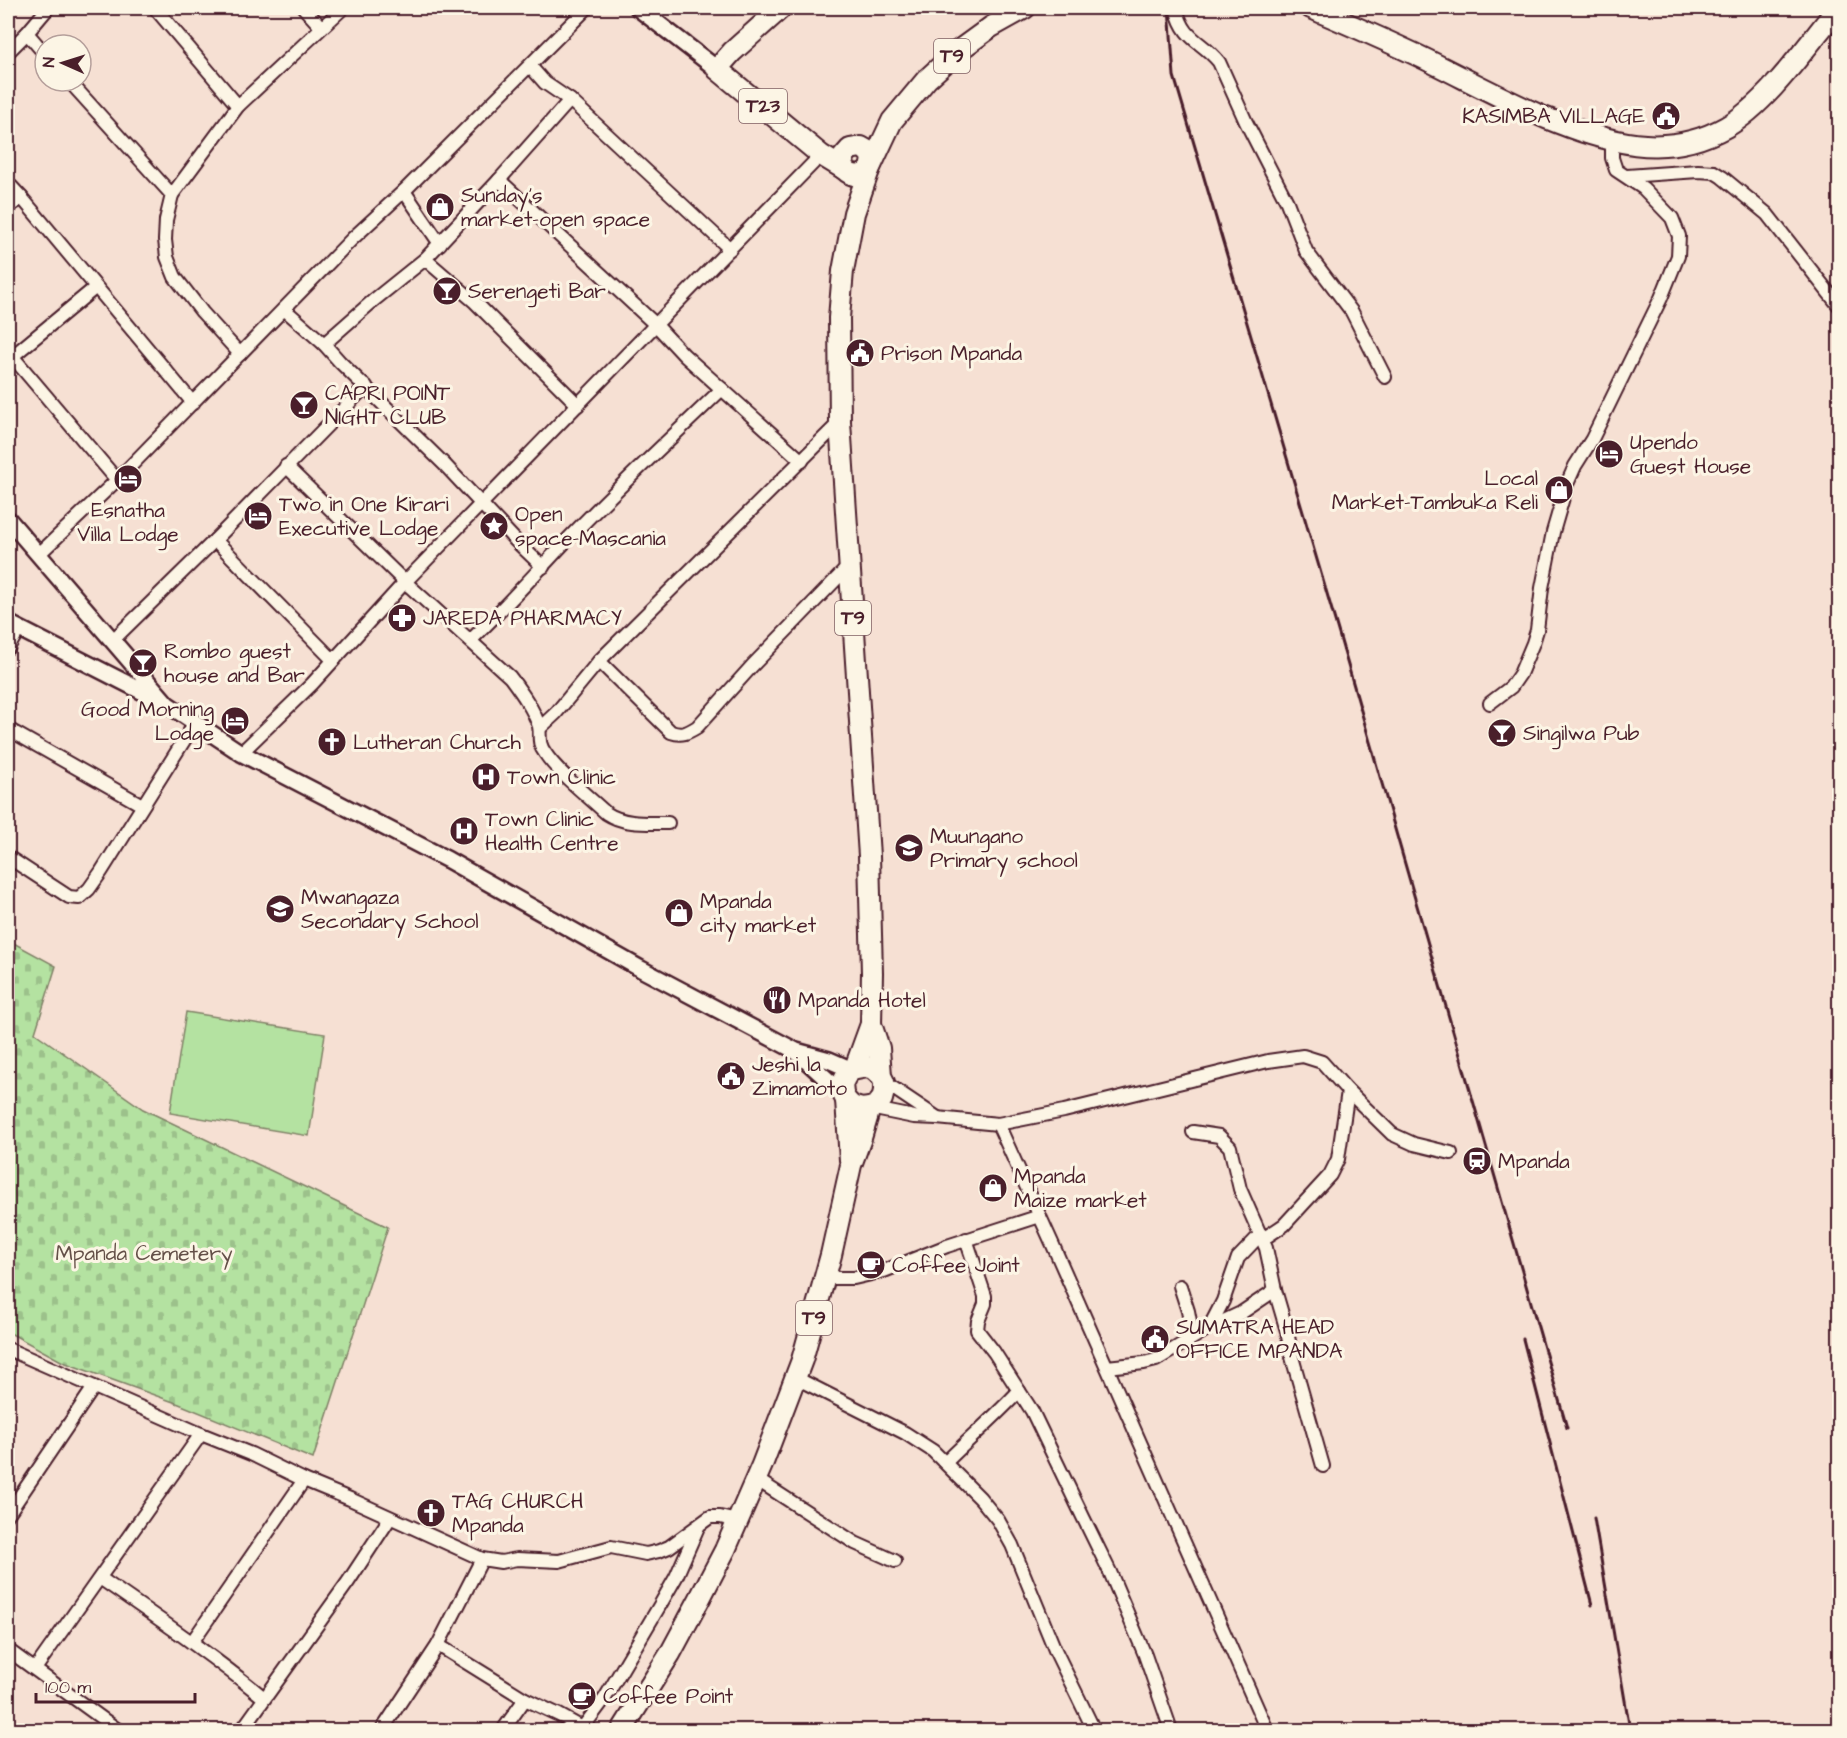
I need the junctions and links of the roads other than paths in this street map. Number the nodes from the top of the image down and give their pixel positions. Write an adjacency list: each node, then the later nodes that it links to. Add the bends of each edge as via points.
1 (48, 8): 13 (street)
2 (155, 8): 20 (street)
3 (304, 8): 12 (street)
4 (343, 8): 12 (street)
5 (587, 8): 16 (street)
6 (638, 8): 17 (street)
7 (781, 8): 17 (main road, T23)
8 (1025, 8): 21 (main road, T9, via 957,51)
9 (1176, 8): 45 (street, via 1187,33 1222,68 1287,202 1306,251 1352,312)
10 (1311, 8): 22 (main road, via 1508,102)
11 (1838, 8): 22 (main road, via 1763,97 1727,126 1675,145)
12 (321, 27): 20 (street)
13 (27, 33): 14 (street); 15 (street)
14 (33, 40)
15 (8, 52)
16 (530, 66): 19 (street, via 545,83); 30 (street)
17 (717, 69): 24 (main road, T23)
18 (80, 93): 31 (street)
19 (570, 100): 28 (street); 36 (street)
20 (238, 106): 31 (street)
21 (892, 121): 23 (main road, T9); 25 (main road, T9)
22 (1612, 141): 27 (street, via 1614,166)
23 (852, 148): 24 (main road, T23); 25 (main road, via 861,147 869,153); 26 (main road, T9, via 843,157)
24 (815, 149): 26 (main road, T23); 36 (street)
25 (870, 168): 26 (main road, via 856,176); 34 (main road, T9)
26 (846, 171): 34 (main road, T9)
27 (1627, 176): 39 (street, via 1714,172 1767,214); 67 (street, via 1672,218 1679,236 1678,256 1661,298 1567,484 1553,532 1537,630 1520,674 1511,687)
28 (499, 180): 35 (street); 41 (street)
29 (8, 183): 32 (street)
30 (404, 191): 35 (street); 40 (street)
31 (172, 195): 43 (street, via 165,240 175,277)
32 (22, 198): 33 (street); 38 (street)
33 (8, 207)
34 (854, 213): 50 (main road, T9, via 839,318)
35 (440, 244): 37 (street)
36 (730, 249): 41 (street)
37 (425, 259): 42 (street); 49 (street, via 475,302)
38 (96, 287): 44 (street); 48 (street)
39 (1839, 307)
40 (284, 309): 42 (street); 43 (street)
41 (656, 325): 47 (street); 49 (street)
42 (324, 344): 46 (street)
43 (240, 354): 48 (street)
44 (10, 358): 53 (street)
45 (1385, 377)
46 (366, 386): 52 (street); 54 (street)
47 (722, 389): 51 (street); 59 (street)
48 (193, 403): 53 (street)
49 (578, 405): 54 (street)
50 (840, 422): 51 (street); 58 (main road, T9)
51 (802, 460): 66 (street)
52 (286, 466): 56 (street); 60 (street)
53 (117, 480): 57 (street)
54 (482, 503): 59 (street); 60 (street)
55 (8, 519): 57 (street)
56 (215, 540): 63 (street); 65 (street)
57 (38, 555): 63 (street)
58 (849, 566): 66 (street, via 687,734 670,732); 76 (main road, T9, via 869,856)
59 (543, 567): 62 (street)
60 (405, 582): 62 (street); 65 (street)
61 (13, 626): 64 (street); 68 (street)
62 (471, 640): 70 (street, via 510,677)
63 (112, 641): 68 (street)
64 (8, 648)
65 (333, 660): 72 (street)
66 (599, 661): 70 (street)
67 (1490, 703)
68 (167, 704): 69 (street)
69 (195, 723): 72 (street); 73 (street)
70 (540, 728): 74 (street, via 544,753 606,813 623,821)
71 (8, 729): 73 (street)
72 (241, 753): 77 (street, via 448,860)
73 (142, 805): 75 (street, via 101,872 79,898 69,897)
74 (668, 823)
75 (8, 857)
76 (871, 1024): 78 (main road, T9); 79 (main road, T9)
77 (796, 1051): 78 (street); 81 (street)
78 (854, 1069): 79 (main road, via 873,1069); 81 (main road, T9, via 842,1084)
79 (883, 1079): 82 (main road, T9, via 882,1099); 83 (street)
80 (1348, 1091): 84 (street, via 1322,1062 1303,1056); 86 (street, via 1392,1134); 89 (street, via 1338,1159 1330,1175 1284,1225)
81 (844, 1097): 82 (main road, via 852,1106); 87 (main road, T9)
82 (870, 1108): 83 (street); 87 (main road, T9)
83 (938, 1118): 84 (street)
84 (998, 1124): 88 (street)
85 (1193, 1132): 89 (street, via 1219,1136 1230,1147 1240,1189)
86 (1451, 1153)
87 (851, 1165): 91 (main road, T9)
88 (1040, 1216): 90 (street); 97 (street)
89 (1262, 1236): 93 (street); 94 (street, via 1238,1258)
90 (966, 1239): 91 (street, via 876,1274); 100 (street, via 986,1304 977,1330)
91 (825, 1278): 98 (main road, T9)
92 (1180, 1286): 95 (street)
93 (1275, 1290): 94 (street); 103 (street)
94 (1209, 1328): 95 (street)
95 (1193, 1337): 97 (street, via 1156,1360)
96 (8, 1349): 99 (street)
97 (1107, 1367): 127 (street)
98 (796, 1378): 102 (street, via 905,1432); 104 (main road, T9)
99 (94, 1387): 101 (street); 106 (street)
100 (1019, 1391): 102 (street); 126 (street, via 1110,1572)
101 (201, 1434): 105 (street); 112 (street)
102 (946, 1462): 122 (street, via 998,1520 1012,1545 1055,1650)
103 (1323, 1466)
104 (756, 1479): 108 (main road, T9); 111 (street, via 855,1543)
105 (304, 1480): 107 (street); 113 (street)
106 (8, 1514)
107 (390, 1518): 110 (street); 117 (street)
108 (737, 1521): 109 (street, via 710,1517); 120 (main road, T9, via 694,1609)
109 (700, 1524): 110 (street, via 669,1547 646,1554 611,1547 559,1561); 121 (street, via 676,1577)
110 (482, 1559): 114 (street)
111 (895, 1561)
112 (100, 1578): 113 (street); 116 (street)
113 (192, 1642): 117 (street)
114 (438, 1645): 118 (street); 124 (street)
115 (8, 1650): 116 (street)
116 (35, 1669): 119 (street)
117 (264, 1698): 123 (street)
118 (525, 1699): 121 (street); 125 (street)
119 (111, 1729)
120 (627, 1729)
121 (583, 1730)
122 (1094, 1730)
123 (242, 1731)
124 (382, 1731)
125 (502, 1731)
126 (1171, 1731)
127 (1267, 1731)

